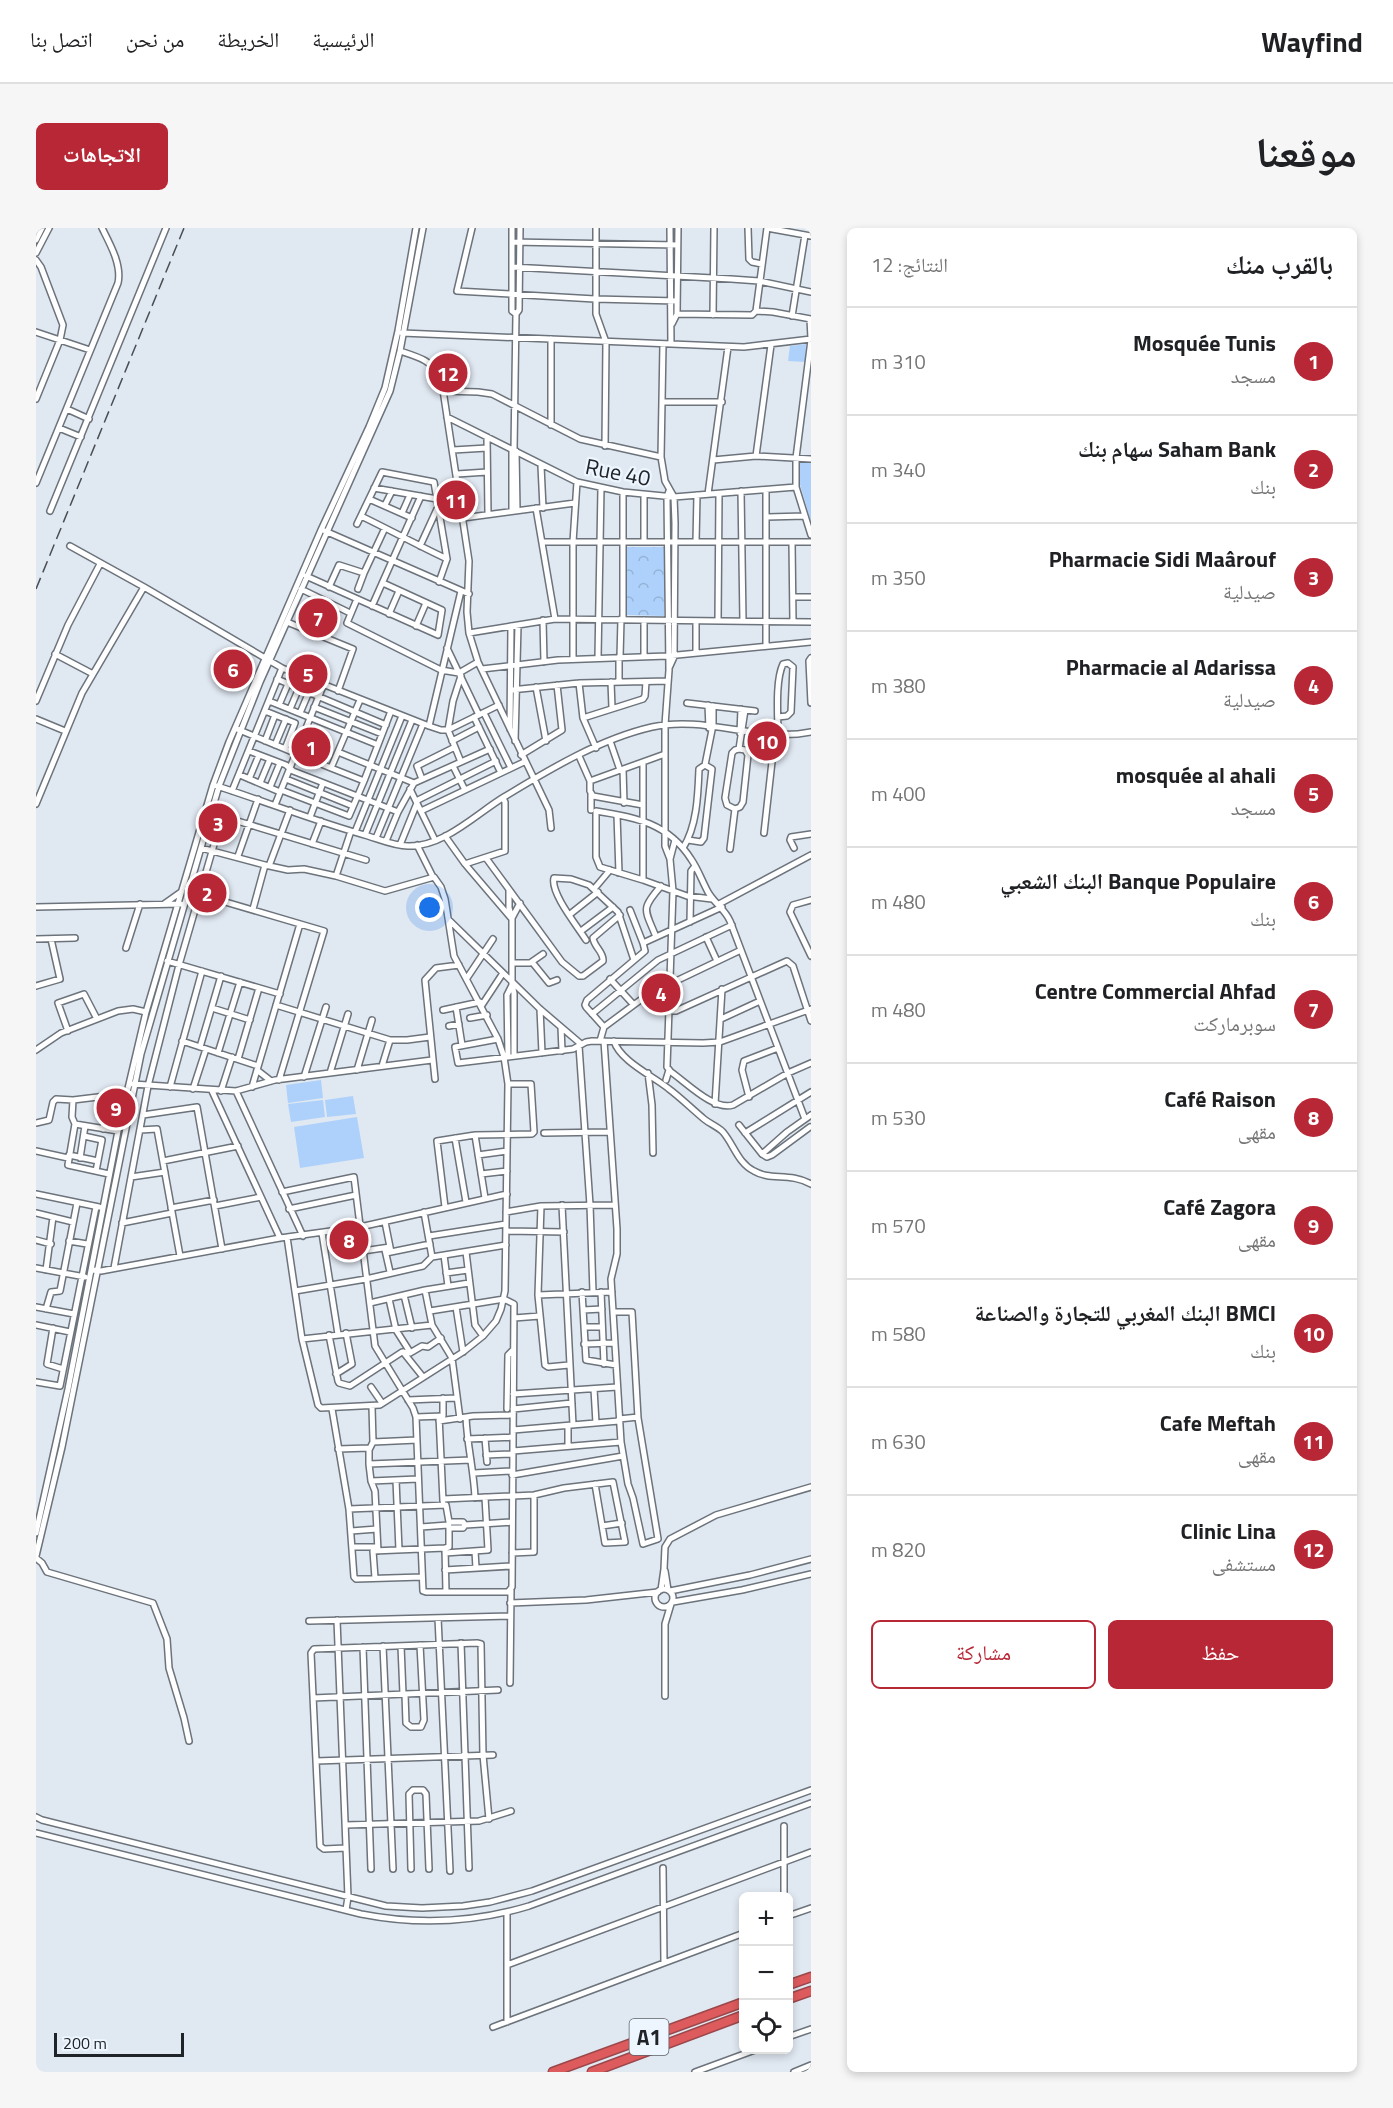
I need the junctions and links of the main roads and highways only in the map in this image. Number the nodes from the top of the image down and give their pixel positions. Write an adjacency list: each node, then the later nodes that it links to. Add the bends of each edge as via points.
1 (811, 1977): 2 (highway)
2 (793, 1984)
3 (811, 1990): 4 (highway)
4 (793, 1997)
5 (739, 2004): 7 (highway, A1)
6 (739, 2017): 8 (highway, A1)
7 (553, 2072)
8 (592, 2072)

